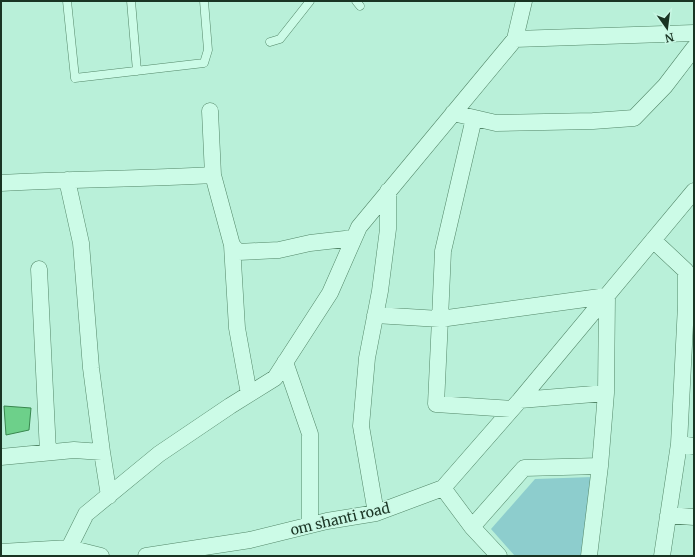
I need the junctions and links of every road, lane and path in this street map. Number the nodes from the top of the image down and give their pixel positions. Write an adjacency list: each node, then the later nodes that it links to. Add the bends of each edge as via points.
1 (67, 1): 10 (lane, via 75,78)
2 (132, 1): 10 (lane)
3 (204, 1): 10 (lane, via 208,50 204,63)
4 (310, 1): 8 (lane, via 280,39)
5 (524, 1): 7 (street)
6 (694, 33): 7 (street)
7 (515, 39): 12 (street)
8 (270, 42)
9 (694, 48): 13 (street, via 665,86 634,118 496,123)
10 (137, 71)
11 (210, 111): 14 (street)
12 (453, 113): 13 (street); 17 (street)
13 (474, 118): 26 (street, via 443,251)
14 (212, 175): 15 (street); 21 (street)
15 (67, 180): 16 (street); 34 (street, via 81,243 91,368)
16 (1, 183)
17 (388, 191): 19 (street, via 359,227); 25 (street, via 388,229)
18 (694, 191): 20 (street)
19 (354, 238): 21 (street, via 278,250 238,252); 27 (street, via 330,293)
20 (653, 240): 23 (street); 24 (street, via 686,271)
21 (232, 246): 30 (street, via 237,328)
22 (39, 269): 33 (street)
23 (607, 296): 26 (street); 29 (street); 31 (street)
24 (690, 306): 28 (street)
25 (375, 315): 26 (street); 39 (street, via 367,358 361,426)
26 (440, 319): 31 (street, via 436,404)
27 (286, 362): 30 (street, via 275,378); 42 (street, via 310,434)
28 (688, 372): 32 (street)
29 (606, 393): 31 (street); 36 (street)
30 (249, 394): 38 (street, via 159,454)
31 (516, 404): 37 (street)
32 (686, 445): 40 (street)
33 (48, 452): 34 (street); 35 (street)
34 (102, 452): 38 (street)
35 (1, 456)
36 (600, 466): 43 (street, via 524,468); 49 (street)
37 (443, 488): 39 (street, om shanti road); 43 (street)
38 (109, 496): 44 (street, via 86,514)
39 (376, 513): 42 (street, om shanti road)
40 (668, 516): 41 (street); 50 (street)
41 (694, 517)
42 (310, 525): 47 (street, om shanti road, via 250,540)
43 (472, 527): 48 (street)
44 (69, 548): 45 (street); 46 (street)
45 (1, 552)
46 (101, 556)
47 (146, 556)
48 (499, 556)
49 (589, 556)
50 (662, 556)

